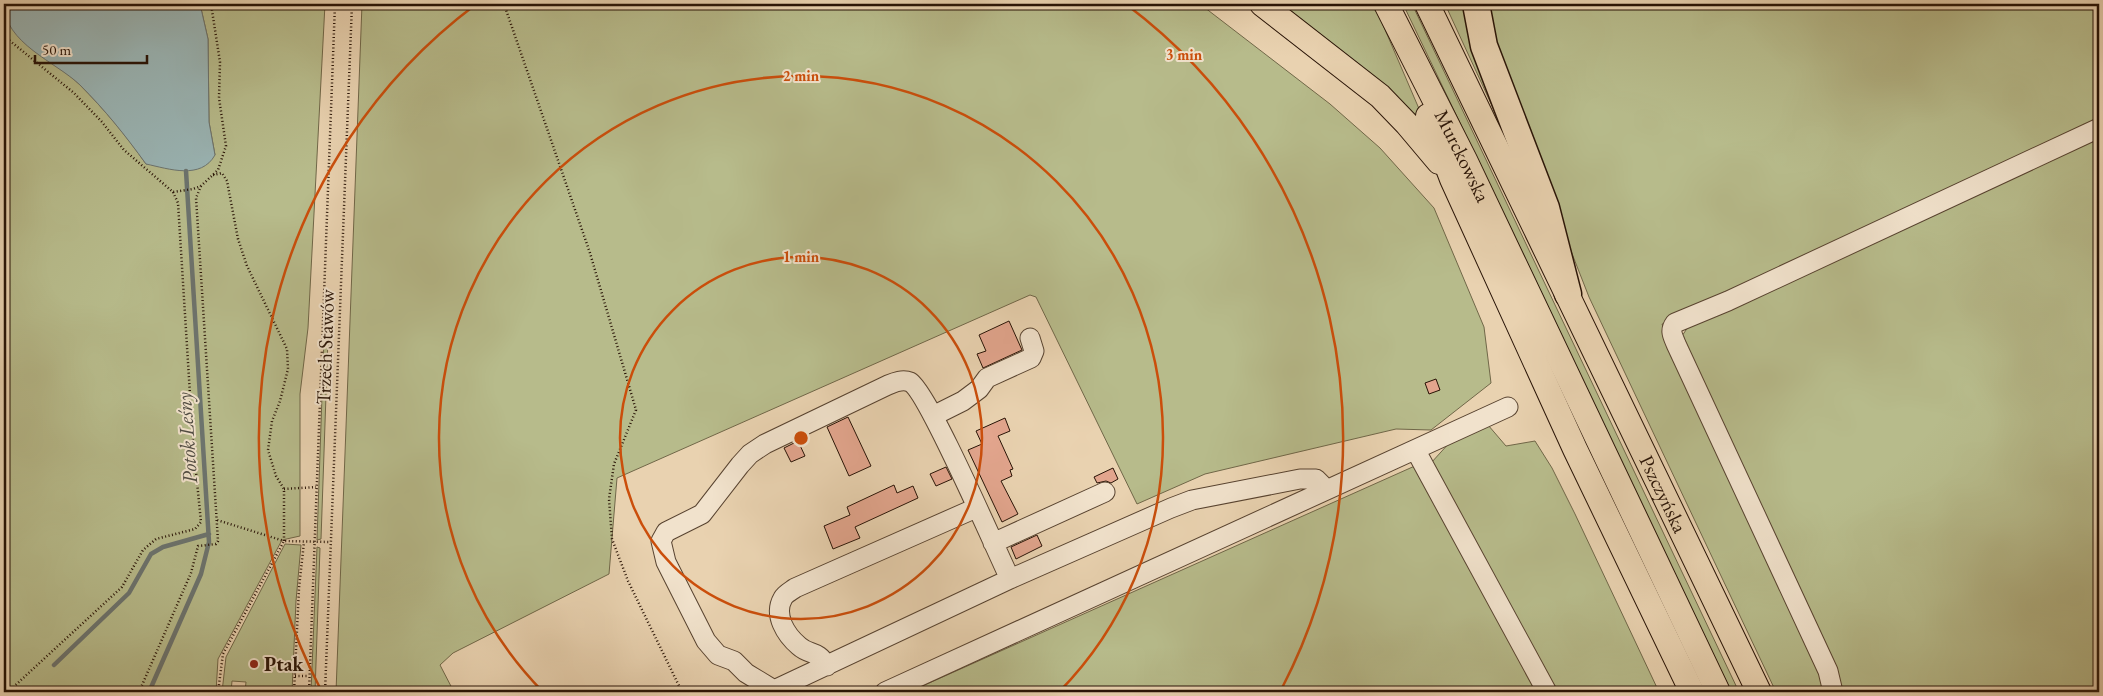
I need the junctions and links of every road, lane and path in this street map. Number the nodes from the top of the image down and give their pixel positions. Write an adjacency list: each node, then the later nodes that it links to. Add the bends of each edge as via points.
1 (210, 4): 11 (path, via 220,62 219,98 226,146 218,170)
2 (335, 4): 21 (path)
3 (352, 4): 30 (path, Trzech Stawów)
4 (504, 4): 42 (path, via 590,254 636,410 614,464 609,499 612,539 628,581)
5 (1262, 4): 12 (main road, via 1380,96)
6 (1427, 4): 15 (main road, Murckowska)
7 (1476, 4): 15 (highway, via 1484,46 1546,208)
8 (1386, 5): 12 (main road); 16 (main road, Murckowska)
9 (4, 36): 14 (path, via 74,93 124,150)
10 (2099, 128): 48 (lane, via 1672,326 1676,344 1828,672)
11 (213, 175): 13 (path); 22 (path, via 222,174 227,181 238,239 247,266 287,349 288,369 272,422 268,450)
12 (1452, 179): 45 (main road, via 1575,449)
13 (201, 186): 14 (path); 26 (path, via 196,198)
14 (173, 192): 36 (path, via 178,203 201,522 196,528 156,539 143,550 122,587)
15 (1568, 294): 47 (main road, Pszczyńska)
16 (1536, 310): 46 (main road, Pszczyńska)
17 (1030, 338): 19 (lane, via 1034,351 1031,358 987,378 979,389)
18 (1508, 407): 20 (lane)
19 (933, 416): 25 (lane); 33 (lane, via 918,388 909,381 888,385 750,454 702,514 666,532 661,541 666,562 706,641 718,655 734,661 746,673 774,690)
20 (1416, 451): 23 (lane); 44 (lane)
21 (316, 487): 22 (path); 29 (path)
22 (284, 489): 27 (path)
23 (1326, 489): 32 (lane, via 1316,479 1300,479 1192,500); 43 (lane)
24 (1105, 492): 31 (lane)
25 (976, 508): 31 (lane); 33 (lane, via 795,588 783,598 779,612 782,628 800,647 821,656)
26 (217, 520): 27 (path); 37 (path, via 218,541 198,546 191,573)
27 (284, 541): 28 (path); 38 (path, via 223,654)
28 (304, 542): 29 (path); 34 (path)
29 (314, 542): 30 (path); 35 (path)
30 (331, 542): 41 (path, Trzech Stawów)
31 (992, 543): 32 (lane)
32 (1010, 579): 33 (lane)
33 (826, 666)
34 (295, 676): 35 (path); 39 (path)
35 (309, 676): 40 (path)
36 (8, 692)
37 (139, 692)
38 (218, 692)
39 (294, 692)
40 (309, 692)
41 (325, 692)
42 (682, 692)
43 (885, 692)
44 (1547, 692)
45 (1692, 692)
46 (1718, 692)
47 (1759, 692)
48 (1833, 692)

